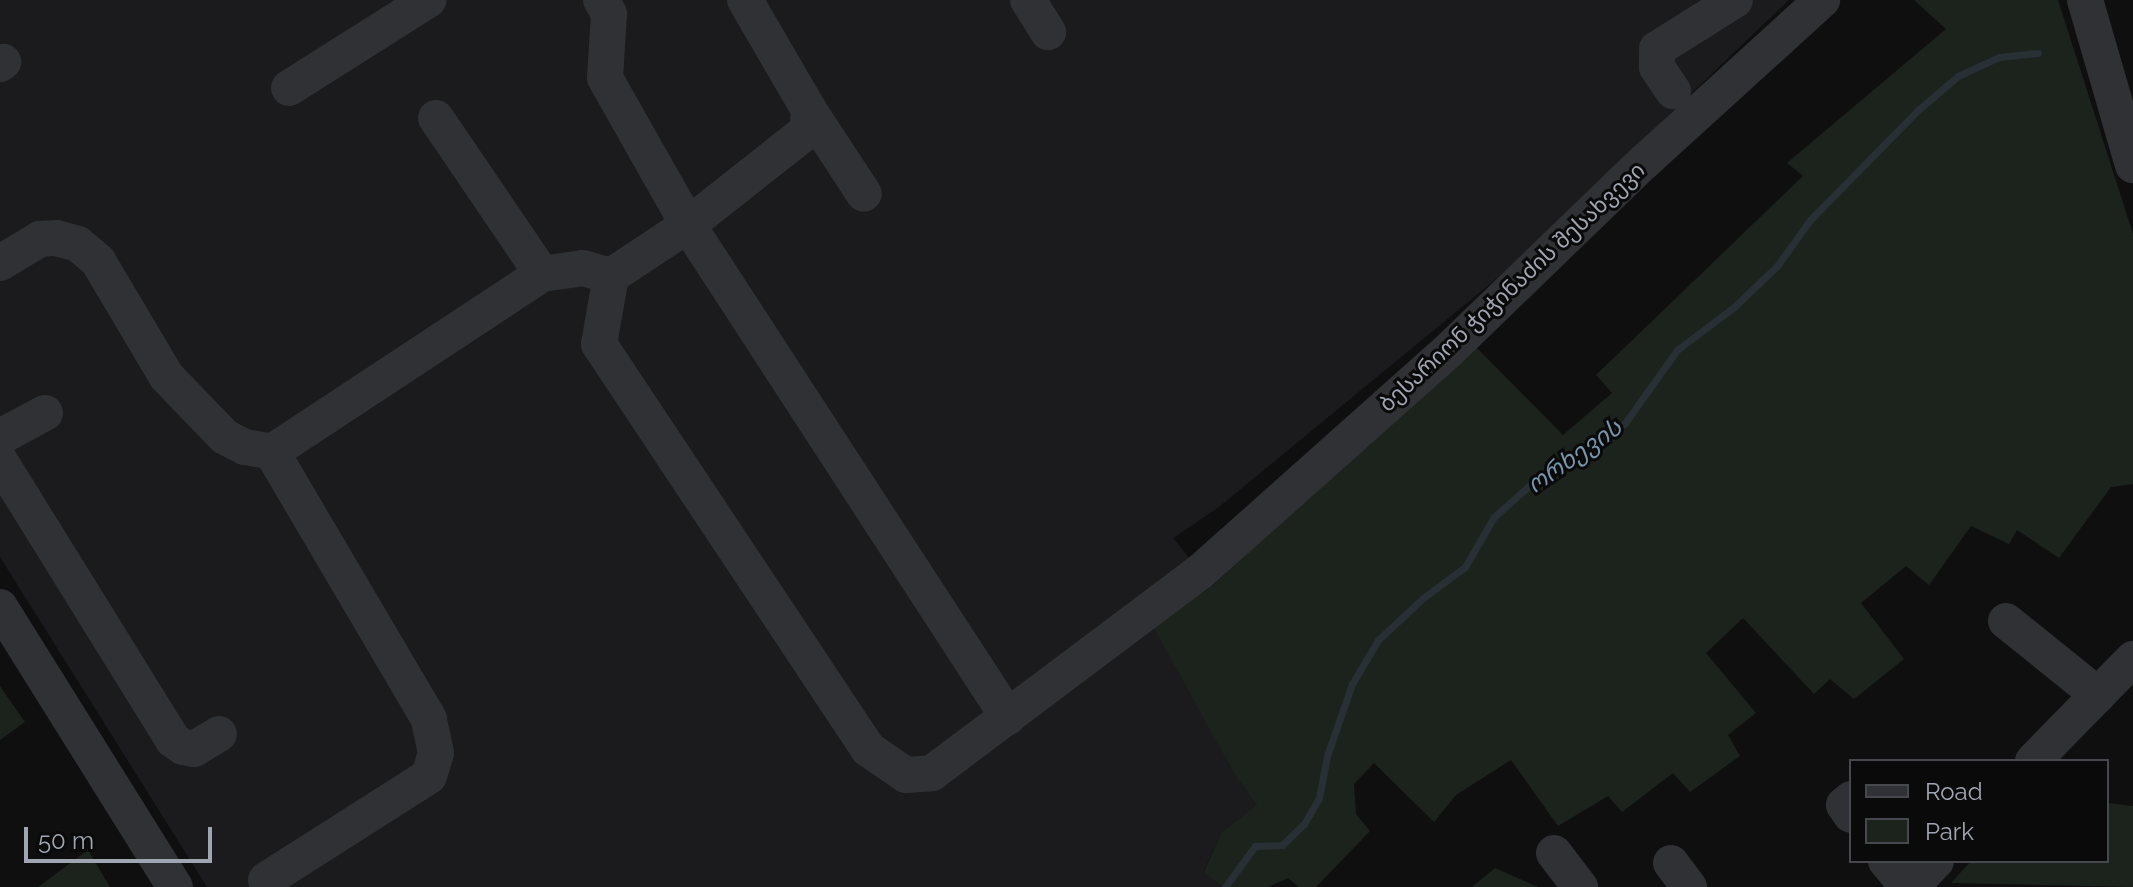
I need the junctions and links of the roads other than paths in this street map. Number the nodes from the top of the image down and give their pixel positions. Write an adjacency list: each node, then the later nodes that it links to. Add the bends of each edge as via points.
1 (428, 0): 11 (street)
2 (601, 0): 17 (street, via 609,14 605,78)
3 (745, 0): 13 (street)
4 (1028, 0): 9 (street)
5 (1735, 0): 12 (street, via 1657,49 1657,67)
6 (1748, 0): 10 (street)
7 (1822, 0): 10 (street, ბესარიონ ჭიჭინაძის შესახვევი)
8 (2085, 0): 15 (street)
9 (1048, 32)
10 (1778, 40): 29 (street, ბესარიონ ჭიჭინაძის შესახვევი, via 1447,352 1200,572)
11 (289, 88)
12 (1673, 91)
13 (809, 110): 16 (street); 17 (street, via 807,131)
14 (436, 118): 19 (street)
15 (2133, 165)
16 (864, 194)
17 (688, 225): 20 (street); 29 (street)
18 (0, 263): 23 (street, via 40,239 78,244 98,261 167,377 225,437)
19 (542, 274): 20 (street, via 583,268); 23 (street)
20 (611, 276): 29 (street, ბესარიონ ჭიჭინაძის შესახვევი, via 599,344 868,749 906,775 932,773)
21 (45, 413): 22 (street)
22 (0, 437)
23 (272, 452): 35 (street, via 429,719 436,753 429,776)
24 (0, 461): 30 (street, via 173,740 194,749)
25 (0, 607): 36 (street)
26 (2006, 621): 28 (street)
27 (2133, 659): 28 (street)
28 (2098, 695): 31 (street)
29 (1008, 717)
30 (219, 734)
31 (2035, 759)
32 (1554, 853): 37 (street)
33 (1888, 863): 38 (street)
34 (1934, 863): 38 (street)
35 (266, 880)
36 (158, 881)
37 (1580, 887)
38 (1910, 887)

